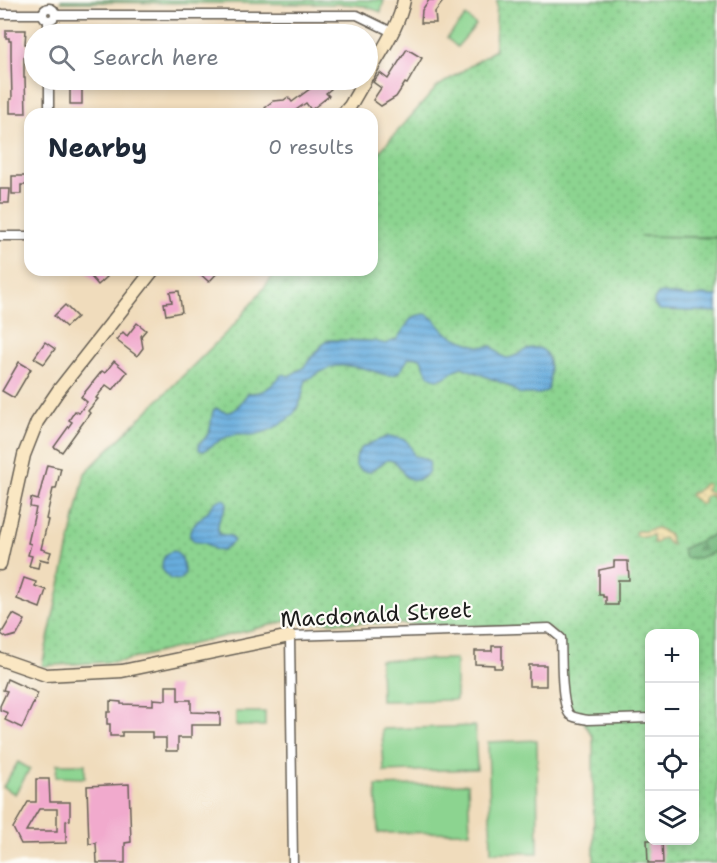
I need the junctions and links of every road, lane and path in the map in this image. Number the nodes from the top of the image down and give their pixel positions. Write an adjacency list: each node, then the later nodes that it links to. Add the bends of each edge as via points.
1 (404, 0): 6 (main road)
2 (49, 11): 3 (street); 4 (street, via 357,15)
3 (0, 14)
4 (376, 24)
5 (378, 25): 6 (street)
6 (392, 32): 7 (main road)
7 (378, 57)
8 (49, 90): 10 (street)
9 (359, 90): 11 (main road)
10 (49, 108)
11 (348, 108)
12 (0, 236): 13 (street)
13 (24, 236)
14 (148, 276): 15 (main road, via 37,422 24,455)
15 (0, 564)
16 (291, 636): 17 (main road, Macdonald Street, via 122,671 46,675); 18 (street, Macdonald Street, via 549,628 561,638 563,695 570,715 588,720); 19 (street)
17 (0, 659)
18 (645, 718)
19 (293, 863)

